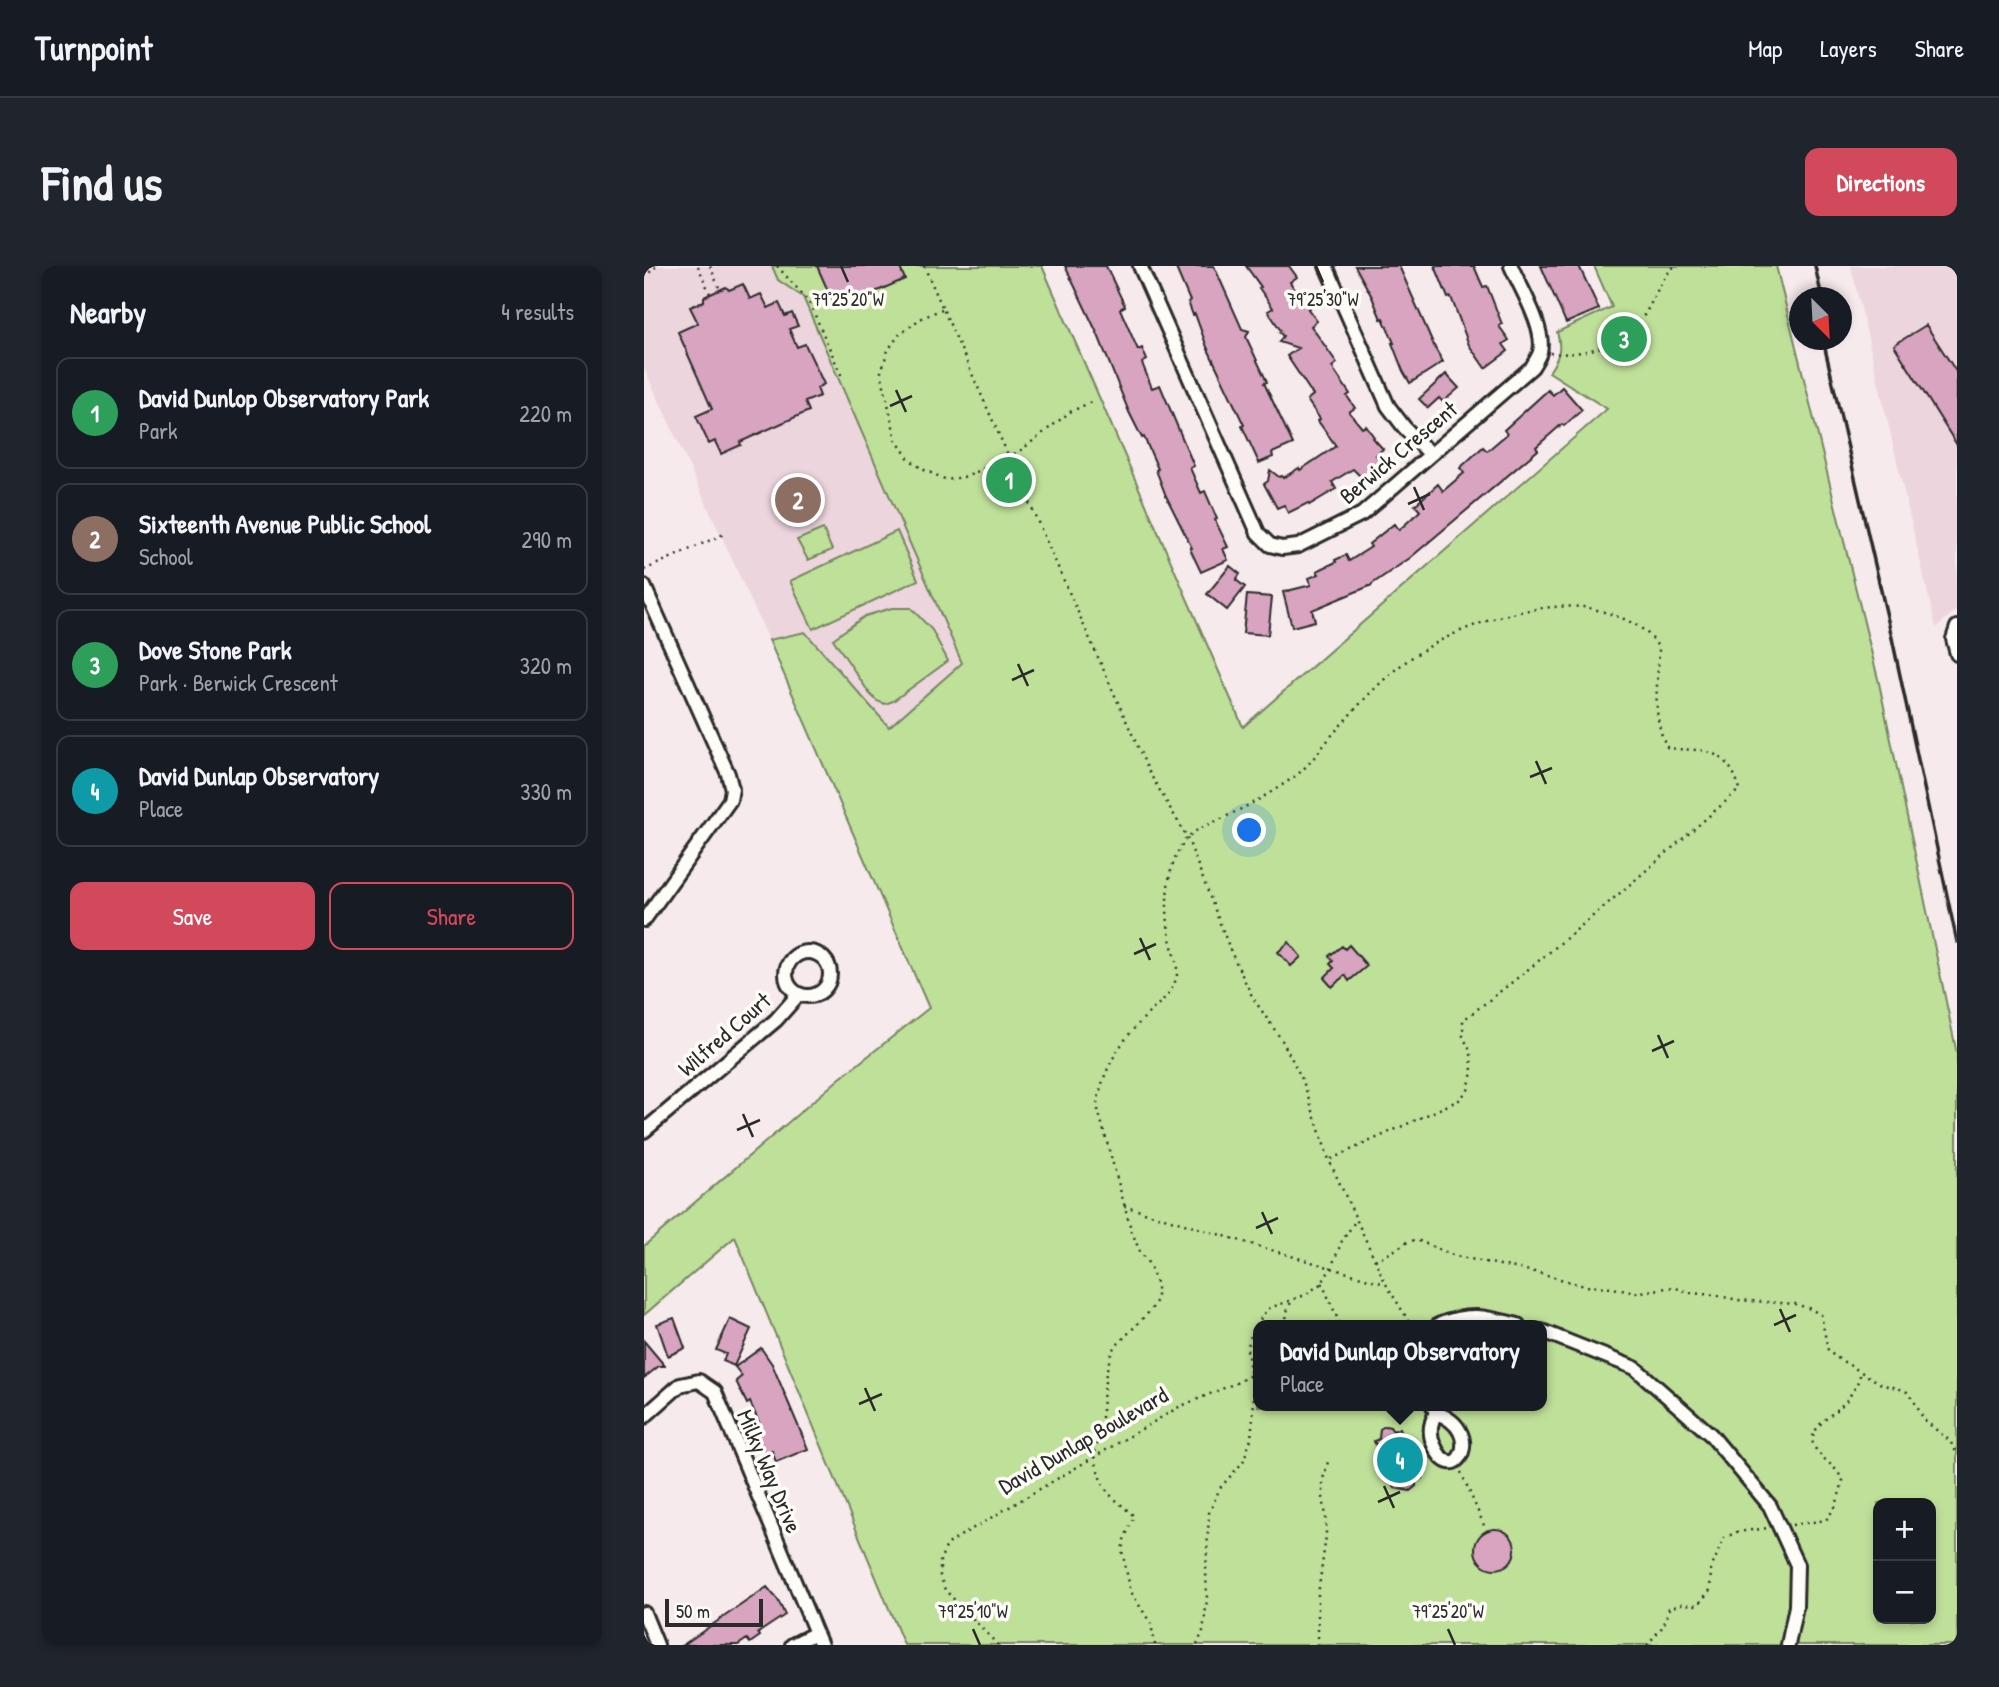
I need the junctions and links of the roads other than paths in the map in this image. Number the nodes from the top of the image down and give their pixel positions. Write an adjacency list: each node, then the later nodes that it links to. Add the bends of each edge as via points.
1 (1140, 266): 4 (street, Berwick Crescent, via 1258,533 1270,545 1298,546 1362,514)
2 (1326, 266): 4 (street, via 1388,406)
3 (1511, 266): 4 (street, Berwick Crescent, via 1536,321 1540,352 1532,366)
4 (1430, 454)
5 (644, 586): 8 (street, via 732,789 730,800)
6 (1957, 626): 7 (street, via 1953,639)
7 (1957, 654)
8 (644, 920)
9 (799, 994): 10 (street, Wilfred Court, via 776,1020)
10 (647, 1124)
11 (1452, 1320): 12 (street, via 1480,1315)
12 (1499, 1320)
13 (1547, 1333): 21 (street, via 1634,1368 1712,1435 1770,1506 1797,1565 1796,1606)
14 (1434, 1411): 15 (street, via 1434,1446 1447,1461 1456,1461 1463,1453 1462,1439 1450,1419)
15 (1437, 1411)
16 (644, 1417): 18 (street, Milky Way Drive, via 680,1385 699,1381 715,1392)
17 (644, 1613): 19 (street)
18 (819, 1639): 20 (street)
19 (657, 1645)
20 (792, 1645)
21 (1788, 1645)

